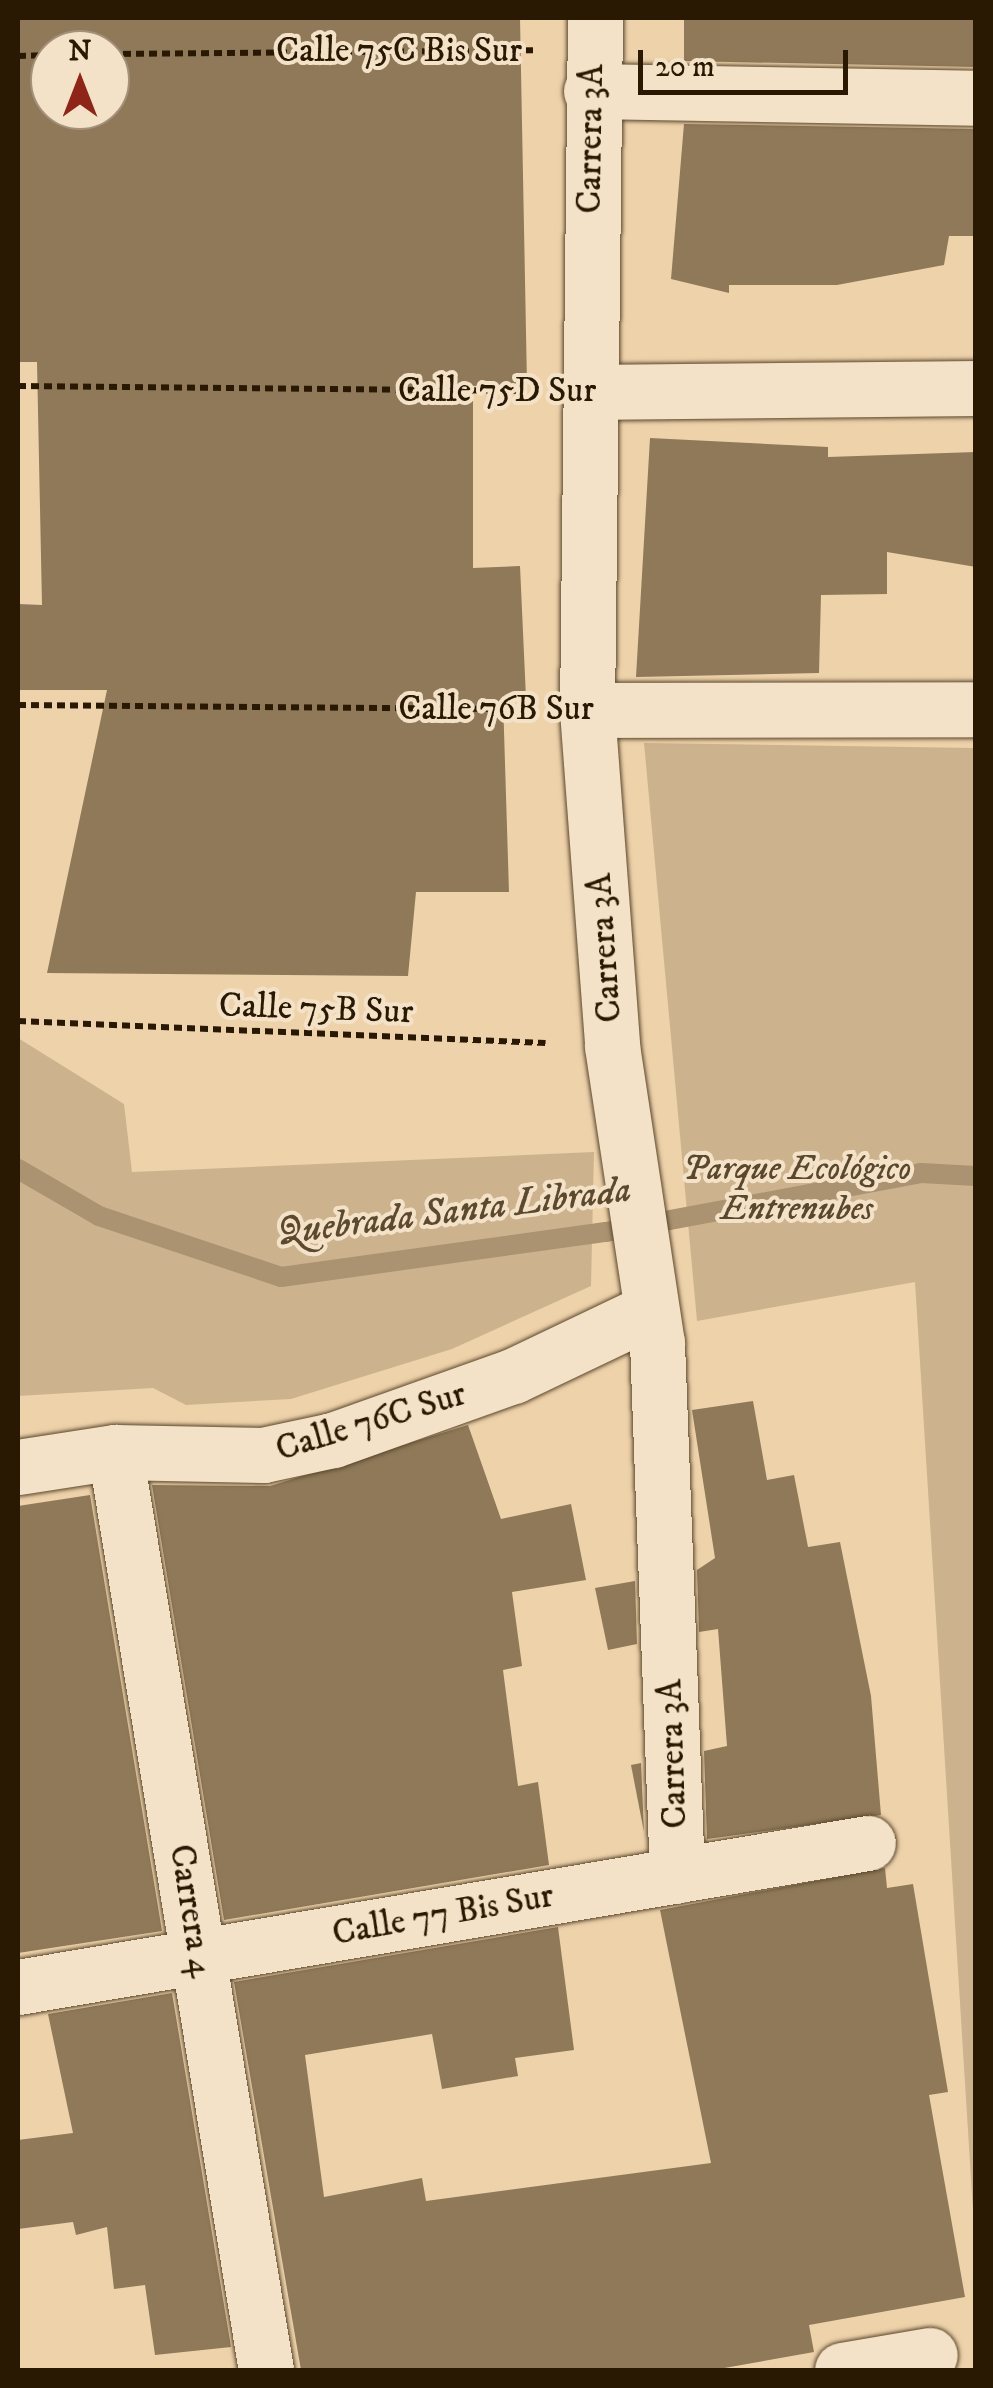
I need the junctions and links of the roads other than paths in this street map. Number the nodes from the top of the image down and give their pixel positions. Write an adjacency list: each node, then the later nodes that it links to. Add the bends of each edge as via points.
1 (596, 18): 2 (street, Carrera 3A)
2 (590, 91): 3 (street); 5 (street, Carrera 3A)
3 (976, 98)
4 (976, 388): 5 (street, Calle 75D Sur)
5 (588, 392): 7 (street, Carrera 3A)
6 (976, 709): 7 (street, Calle 76B Sur)
7 (587, 710): 8 (street, Carrera 3A, via 612,1046)
8 (646, 1292): 9 (street, Calle 76C Sur, via 513,1376 333,1440 262,1456); 12 (street, Carrera 3A)
9 (115, 1452): 10 (street, Calle 76C Sur); 13 (street, Carrera 4)
10 (18, 1467)
11 (868, 1843): 12 (street, Calle 77 Bis Sur)
12 (677, 1876): 13 (street, Calle 77 Bis Sur)
13 (198, 1956): 14 (street, Calle 77 Bis Sur); 16 (street, Carrera 4)
14 (18, 1987)
15 (930, 2356): 17 (street)
16 (266, 2370)
17 (842, 2370)

